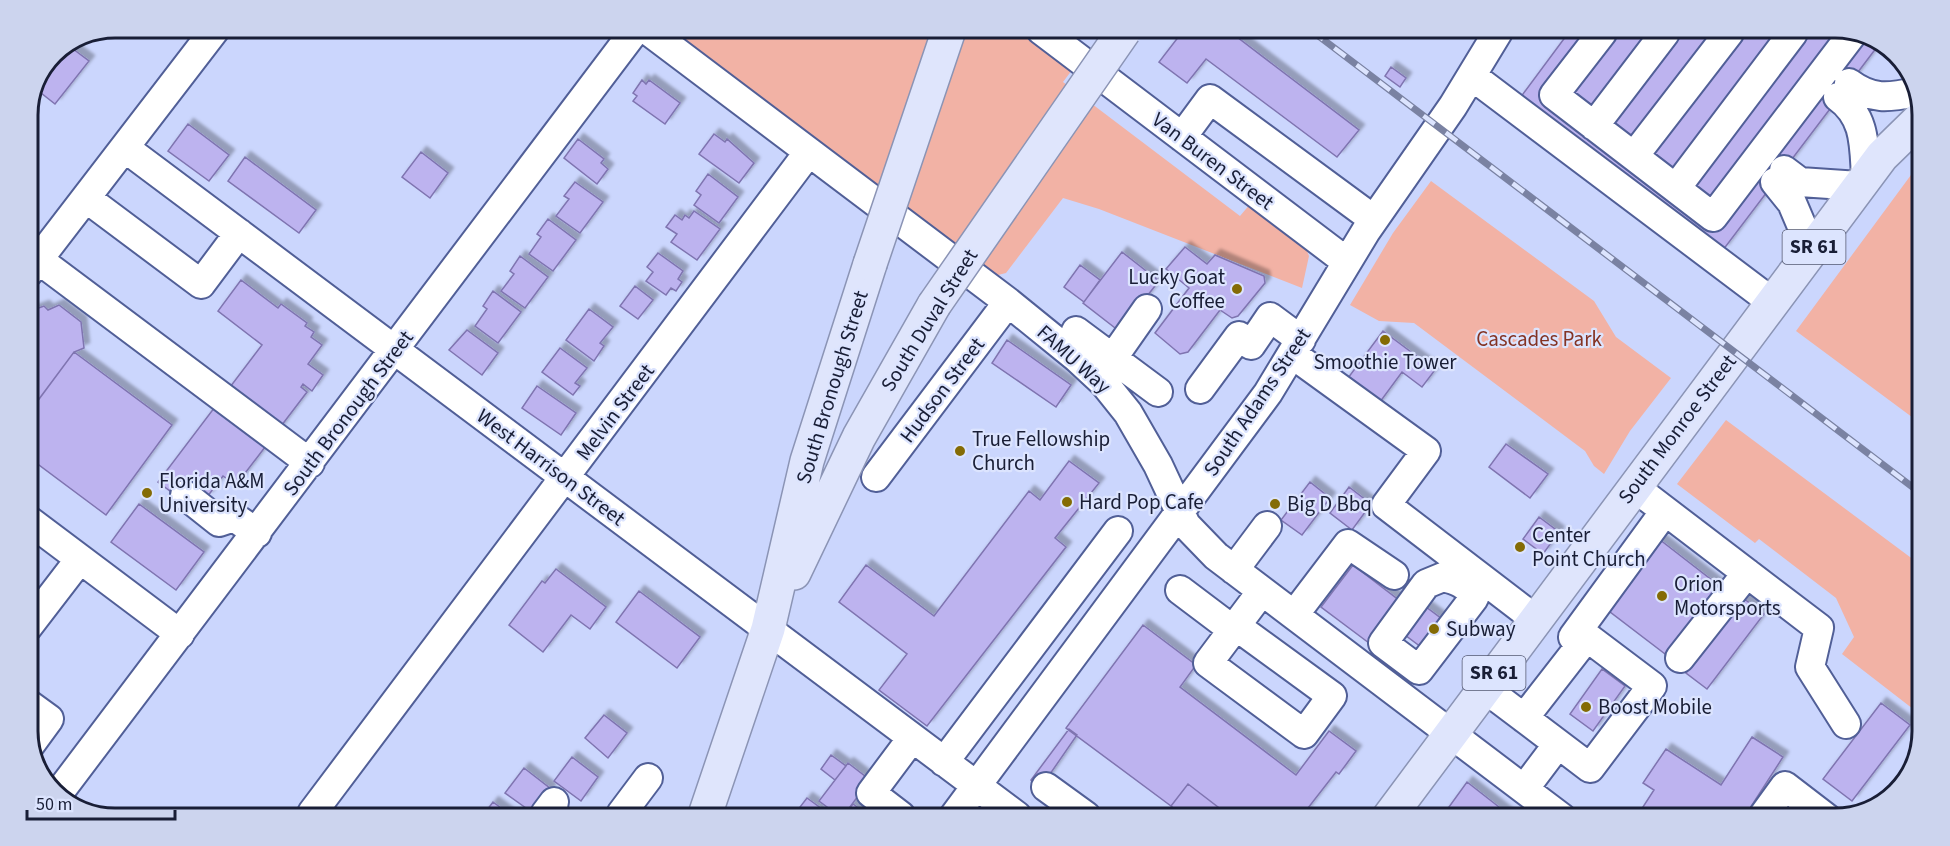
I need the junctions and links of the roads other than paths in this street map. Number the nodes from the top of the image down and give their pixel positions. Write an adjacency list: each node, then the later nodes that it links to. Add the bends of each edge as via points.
1 (209, 38): 18 (street)
2 (629, 38): 35 (street, South Bronough Street)
3 (658, 38): 19 (street, FAMU Way)
4 (946, 38): 59 (main road, South Bronough Street, bridge, via 807,461)
5 (1051, 38): 17 (street, Van Buren Street)
6 (1119, 38): 59 (main road, South Duval Street, bridge, via 934,305 859,437)
7 (1494, 38): 13 (street, South Adams Street)
8 (1598, 38): 16 (street, via 1554,95)
9 (1661, 38): 16 (street)
10 (1725, 38): 20 (street)
11 (1789, 38): 22 (street)
12 (1849, 39): 22 (street, via 1713,217)
13 (1472, 76): 24 (street, South Adams Street); 31 (street)
14 (1911, 100): 21 (street, via 1844,90 1860,120)
15 (1912, 109): 21 (main road, South Monroe Street / SR 61)
16 (1594, 126): 20 (street)
17 (1182, 137): 24 (street, via 1210,99); 28 (street, Van Buren Street)
18 (125, 147): 23 (street); 25 (street, West Harrison Street)
19 (808, 153): 30 (street, FAMU Way); 41 (street, Melvin Street)
20 (1634, 156): 22 (street)
21 (1869, 173): 26 (main road, South Monroe Street / SR 61); 26 (street, via 1800,182 1779,176)
22 (1676, 188)
23 (86, 198): 25 (street, via 201,284); 27 (street)
24 (1373, 219): 28 (street, South Adams Street)
25 (239, 233): 35 (street, West Harrison Street)
26 (1812, 250): 31 (main road, South Monroe Street / SR 61)
27 (38, 260)
28 (1347, 262): 34 (street, South Adams Street)
29 (38, 271): 39 (street)
30 (1008, 302): 33 (street, FAMU Way); 40 (street, Hudson Street)
31 (1772, 302): 42 (main road, South Monroe Street / SR 61)
32 (1147, 309): 36 (street)
33 (1081, 344): 36 (street); 45 (street, FAMU Way, via 1128,413)
34 (1296, 347): 37 (street, via 1270,317 1251,345 1239,336); 45 (street, South Adams Street, via 1232,444); 58 (street, via 1426,452 1386,505)
35 (395, 350): 39 (street, South Bronough Street); 41 (street, West Harrison Street)
36 (1112, 359): 38 (street)
37 (1200, 389)
38 (1158, 392)
39 (310, 463): 48 (street, South Bronough Street)
40 (876, 477)
41 (566, 478): 59 (street, West Harrison Street); 79 (street, Melvin Street)
42 (1634, 487): 44 (street); 58 (main road, South Monroe Street / SR 61)
43 (185, 495): 48 (street, via 219,522 234,517)
44 (1665, 511): 52 (street); 61 (street)
45 (1180, 513): 50 (street, FAMU Way, via 1196,538); 51 (street, South Adams Street)
46 (1267, 526): 50 (street)
47 (38, 527): 49 (street)
48 (257, 533): 60 (street, South Bronough Street)
49 (80, 559): 56 (street); 60 (street)
50 (1234, 570): 55 (street, FAMU Way)
51 (1136, 572): 73 (street, via 1112,539); 75 (street, South Adams Street)
52 (1747, 573): 63 (street); 68 (street, via 1820,628 1810,667)
53 (1394, 575): 57 (street, via 1348,544)
54 (1180, 590): 55 (street, via 1235,628)
55 (1262, 591): 57 (street, FAMU Way)
56 (38, 608)
57 (1294, 615): 64 (street, FAMU Way)
58 (1537, 616): 61 (street); 65 (main road, South Monroe Street / SR 61)
59 (768, 629): 71 (street, West Harrison Street); 81 (main road, South Bronough Street)
60 (180, 634): 77 (street, South Bronough Street)
61 (1578, 640): 67 (street); 72 (street, via 1587,637 1652,686 1590,768)
62 (1391, 649): 62 (street, via 1419,670 1474,598 1467,587 1443,577 1426,584); 64 (street)
63 (1680, 658)
64 (1380, 680): 69 (street, FAMU Way)
65 (1483, 687): 67 (street); 69 (main road, South Monroe Street / SR 61)
66 (38, 711): 70 (street, via 49,719)
67 (1524, 718): 72 (street)
68 (1845, 724)
69 (1450, 733): 78 (street, FAMU Way); 86 (main road, South Monroe Street / SR 61)
70 (38, 734)
71 (912, 738): 73 (street, West Harrison Street); 82 (street, via 871,793)
72 (1558, 744): 78 (street)
73 (944, 762): 75 (street, West Harrison Street)
74 (648, 778): 80 (street)
75 (976, 786): 83 (street, South Adams Street); 84 (street, West Harrison Street)
76 (1046, 787): 85 (street)
77 (63, 788)
78 (1524, 789): 87 (street, FAMU Way)
79 (316, 808)
80 (626, 808)
81 (707, 808)
82 (891, 808)
83 (960, 808)
84 (1006, 808)
85 (1075, 808)
86 (1396, 808)
87 (1550, 808)
88 (1769, 808): 89 (street, via 1785,786)
89 (1814, 808)

